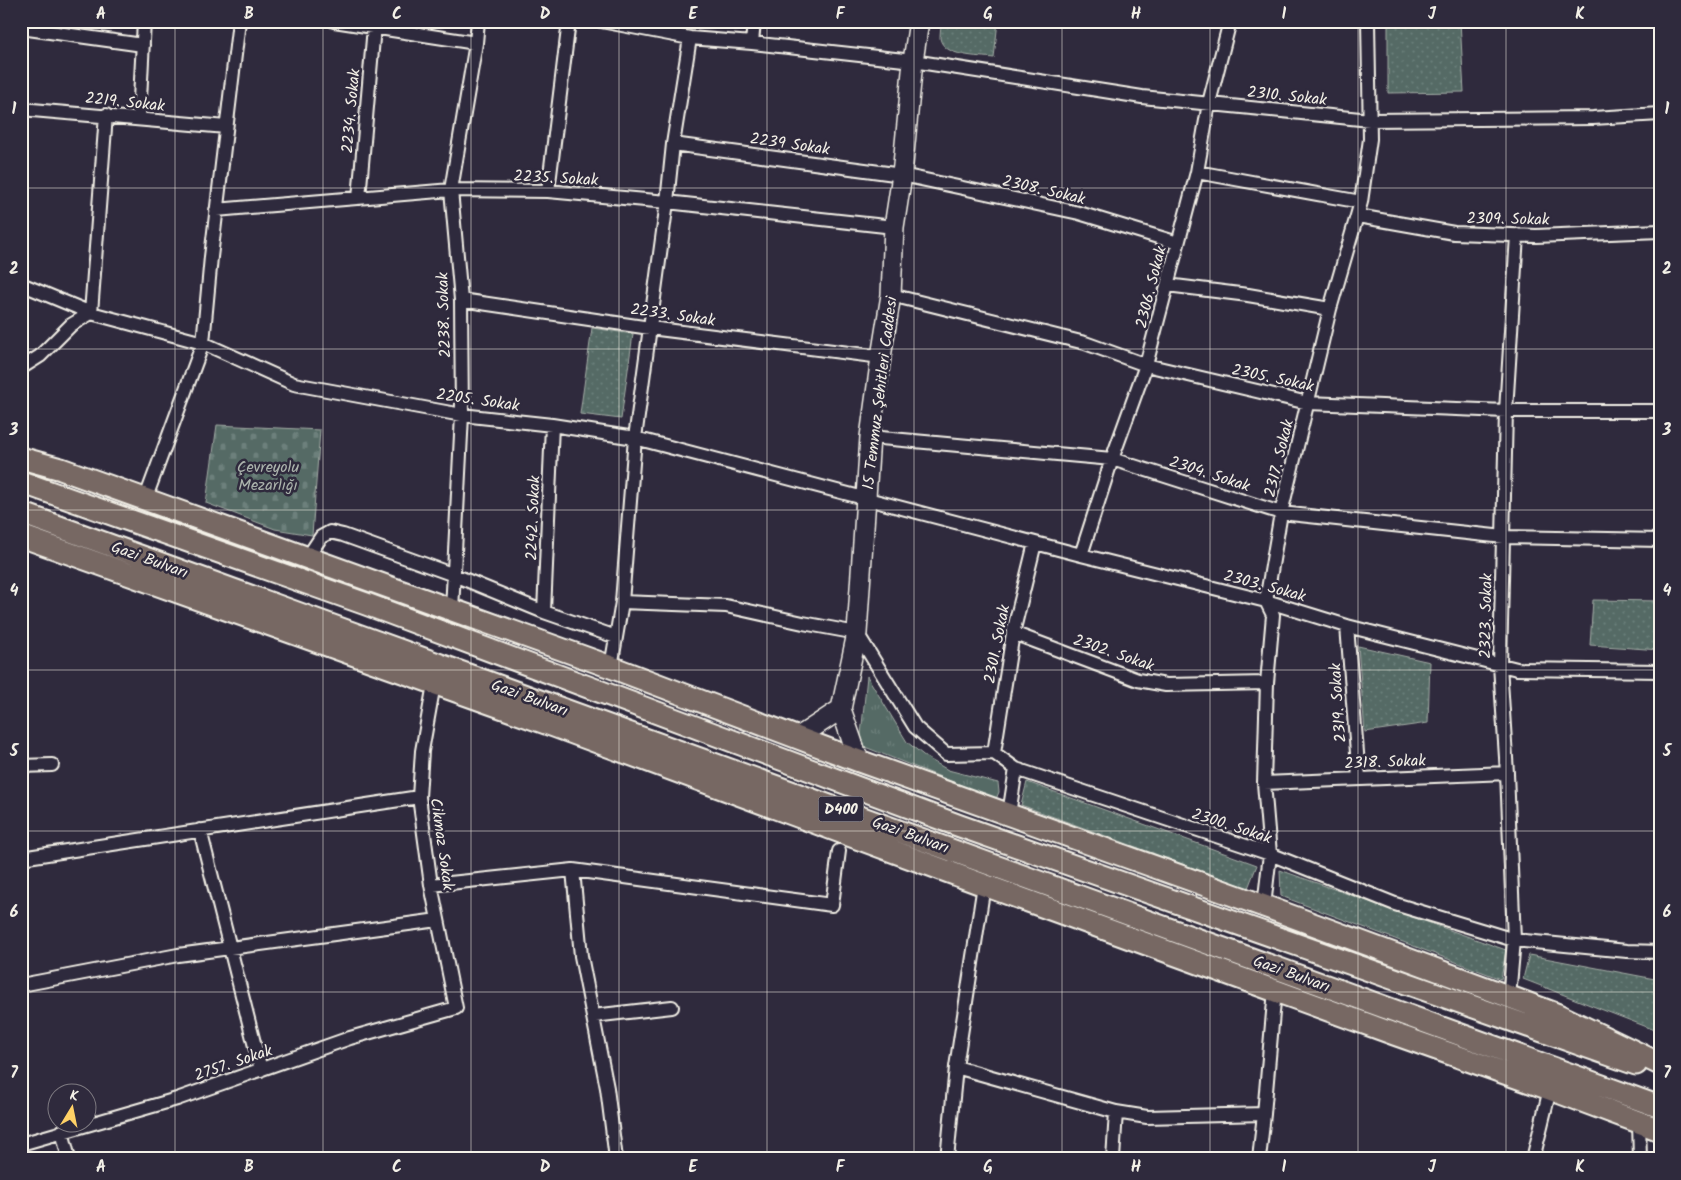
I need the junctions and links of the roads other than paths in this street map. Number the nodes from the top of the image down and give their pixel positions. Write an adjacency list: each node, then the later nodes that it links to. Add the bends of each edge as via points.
1 (144, 21): 16 (street)
2 (239, 21): 24 (street)
3 (334, 21): 11 (street)
4 (478, 21): 14 (street, 2238. Sokak)
5 (569, 21): 29 (street)
6 (601, 21): 13 (street, 2310. Sokak)
7 (754, 21): 15 (street)
8 (919, 21): 17 (main road, 15 Temmuz Şehitleri Caddesi)
9 (1230, 21): 18 (street, 2306. Sokak)
10 (1368, 21): 23 (street, 2317. Sokak)
11 (374, 27): 14 (street); 30 (street, 2234. Sokak)
12 (21, 28): 16 (street)
13 (690, 38): 15 (street, 2310. Sokak); 25 (street)
14 (476, 43): 28 (street, 2238. Sokak)
15 (752, 43): 17 (street, 2310. Sokak)
16 (143, 45): 22 (street)
17 (913, 61): 18 (street, 2310. Sokak, via 1142,97); 27 (main road, 15 Temmuz Şehitleri Caddesi)
18 (1209, 104): 23 (street, 2310. Sokak); 26 (street, 2306. Sokak)
19 (21, 109): 21 (street, 2219. Sokak)
20 (1660, 114): 23 (street, 2310. Sokak, via 1593,118)
21 (106, 115): 22 (street, 2219. Sokak); 44 (street)
22 (139, 119): 24 (street, 2219. Sokak)
23 (1370, 120): 32 (street, 2317. Sokak)
24 (226, 127): 33 (street)
25 (673, 144): 27 (street, 2239 Sokak); 31 (street)
26 (1197, 172): 32 (street); 38 (street, 2306. Sokak)
27 (902, 175): 35 (main road, 15 Temmuz Şehitleri Caddesi); 38 (street, 2308. Sokak, via 1079,212)
28 (451, 190): 29 (street, 2235. Sokak); 30 (street, 2235. Sokak); 42 (street, 2238. Sokak)
29 (548, 191): 31 (street, 2235. Sokak)
30 (359, 198): 33 (street, 2235. Sokak)
31 (667, 202): 35 (street, 2235. Sokak); 45 (street)
32 (1361, 202): 34 (street, 2317. Sokak)
33 (216, 210): 46 (street)
34 (1358, 216): 37 (street, 2309. Sokak, via 1454,233); 43 (street, 2317. Sokak)
35 (894, 227): 41 (main road, 15 Temmuz Şehitleri Caddesi)
36 (1660, 231): 37 (street, 2309. Sokak)
37 (1517, 236): 51 (street, 2323. Sokak)
38 (1178, 242): 40 (street, 2306. Sokak)
39 (21, 284): 44 (street, 2205. Sokak)
40 (1168, 284): 43 (street); 48 (street, 2306. Sokak)
41 (891, 296): 47 (main road, 15 Temmuz Şehitleri Caddesi); 48 (street, 2305. Sokak, via 1085,343)
42 (461, 300): 45 (street, 2233. Sokak); 53 (street, 2238. Sokak)
43 (1330, 309): 50 (street, 2317. Sokak)
44 (91, 313): 46 (street, 2205. Sokak); 49 (street, via 71,325 40,356)
45 (650, 328): 47 (street, 2233. Sokak); 56 (street)
46 (203, 342): 53 (street, 2205. Sokak, via 294,384); 61 (street)
47 (880, 356): 55 (main road, 15 Temmuz Şehitleri Caddesi)
48 (1146, 365): 50 (street, 2305. Sokak); 58 (street, 2306. Sokak)
49 (21, 368)
50 (1308, 403): 51 (street, 2305. Sokak); 63 (street, 2317. Sokak)
51 (1506, 411): 52 (street, 2305. Sokak); 65 (street, 2323. Sokak)
52 (1660, 411)
53 (462, 415): 54 (street, 2205. Sokak); 70 (street, 2238. Sokak)
54 (552, 426): 56 (street, 2205. Sokak); 74 (street, 2242. Sokak)
55 (870, 437): 58 (street, 2304. Sokak); 60 (main road, 15 Temmuz Şehitleri Caddesi)
56 (635, 438): 60 (street, 2205. Sokak); 72 (street)
57 (21, 458): 61 (highway)
58 (1112, 459): 63 (street, 2304. Sokak); 68 (street, 2306. Sokak)
59 (21, 482): 117 (highway, Gazi Bulvarı / D400, via 366,604 960,826)
60 (866, 498): 67 (street, 2303. Sokak); 76 (main road, 15 Temmuz Şehitleri Caddesi)
61 (145, 500): 69 (highway)
62 (21, 513): 119 (highway, Gazi Bulvarı / D400)
63 (1281, 513): 65 (street, 2304. Sokak); 71 (street, 2317. Sokak)
64 (21, 536): 83 (highway)
65 (1504, 537): 66 (street, 2304. Sokak); 79 (street, 2323. Sokak)
66 (1660, 540)
67 (1036, 543): 68 (street, 2303. Sokak); 77 (street, 2301. Sokak)
68 (1081, 555): 71 (street, 2303. Sokak)
69 (307, 558): 70 (street, via 321,537 330,532); 73 (highway)
70 (454, 575): 73 (street, 2238. Sokak); 74 (street)
71 (1266, 601): 75 (street, 2303. Sokak); 82 (street, 2317. Sokak, via 1273,615)
72 (622, 602): 76 (street, via 726,606); 78 (street)
73 (452, 610): 80 (highway)
74 (544, 612): 78 (street)
75 (1347, 626): 79 (street, 2303. Sokak); 92 (street, 2319. Sokak)
76 (857, 633): 84 (main road, 15 Temmuz Şehitleri Caddesi); 86 (street, via 915,727 946,754)
77 (1014, 633): 82 (street, 2302. Sokak, via 1138,680 1166,685); 86 (street, 2301. Sokak)
78 (616, 638): 80 (street)
79 (1500, 665): 81 (street, 2303. Sokak, via 1517,669); 91 (street, 2323. Sokak)
80 (611, 667): 85 (highway)
81 (1660, 671)
82 (1267, 683): 93 (street, 2317. Sokak)
83 (434, 684): 94 (street, Cikmaz Sokak); 102 (highway)
84 (841, 709): 85 (main road); 87 (main road)
85 (797, 738): 87 (highway)
86 (994, 753): 90 (street, 2300. Sokak)
87 (859, 761): 95 (highway)
88 (52, 765): 89 (street)
89 (21, 766)
90 (1016, 769): 95 (street); 98 (street, 2300. Sokak)
91 (1507, 773): 92 (street, 2318. Sokak); 105 (street, 2323. Sokak)
92 (1359, 778): 93 (street, 2318. Sokak)
93 (1264, 782): 98 (street, 2317. Sokak)
94 (418, 797): 96 (street); 101 (street, Cikmaz Sokak)
95 (1009, 814): 103 (highway)
96 (200, 830): 99 (street); 106 (street)
97 (839, 851): 100 (street, via 832,905)
98 (1270, 854): 103 (street, 2317. Sokak); 105 (street, 2300. Sokak, via 1394,904)
99 (21, 858)
100 (574, 870): 101 (street); 113 (street, via 581,956)
101 (431, 885): 104 (street, Cikmaz Sokak)
102 (984, 885): 109 (highway); 115 (street)
103 (1264, 906): 110 (highway)
104 (438, 920): 106 (street); 112 (street, Cikmaz Sokak)
105 (1514, 940): 107 (street, 2300. Sokak); 110 (street, 2323. Sokak)
106 (230, 948): 108 (street); 116 (street)
107 (1660, 952)
108 (21, 985)
109 (1275, 990): 118 (highway); 121 (street)
110 (1509, 997): 114 (highway, via 1556,1014)
111 (672, 1007): 113 (street)
112 (456, 1008): 116 (street, 2757. Sokak, via 350,1038)
113 (593, 1016): 128 (street)
114 (1660, 1064)
115 (956, 1067): 120 (street); 129 (street)
116 (261, 1070): 122 (street, 2757. Sokak)
117 (1660, 1073)
118 (1550, 1089): 123 (highway); 132 (street)
119 (1660, 1106)
120 (1116, 1112): 121 (street, via 1146,1117); 130 (street)
121 (1264, 1114): 131 (street)
122 (98, 1122)
123 (1639, 1122): 124 (highway); 133 (street)
124 (1660, 1130)
125 (62, 1132): 126 (street, 2757. Sokak); 127 (street)
126 (21, 1144)
127 (69, 1159)
128 (616, 1159)
129 (947, 1159)
130 (1113, 1159)
131 (1259, 1159)
132 (1533, 1159)
133 (1640, 1159)

